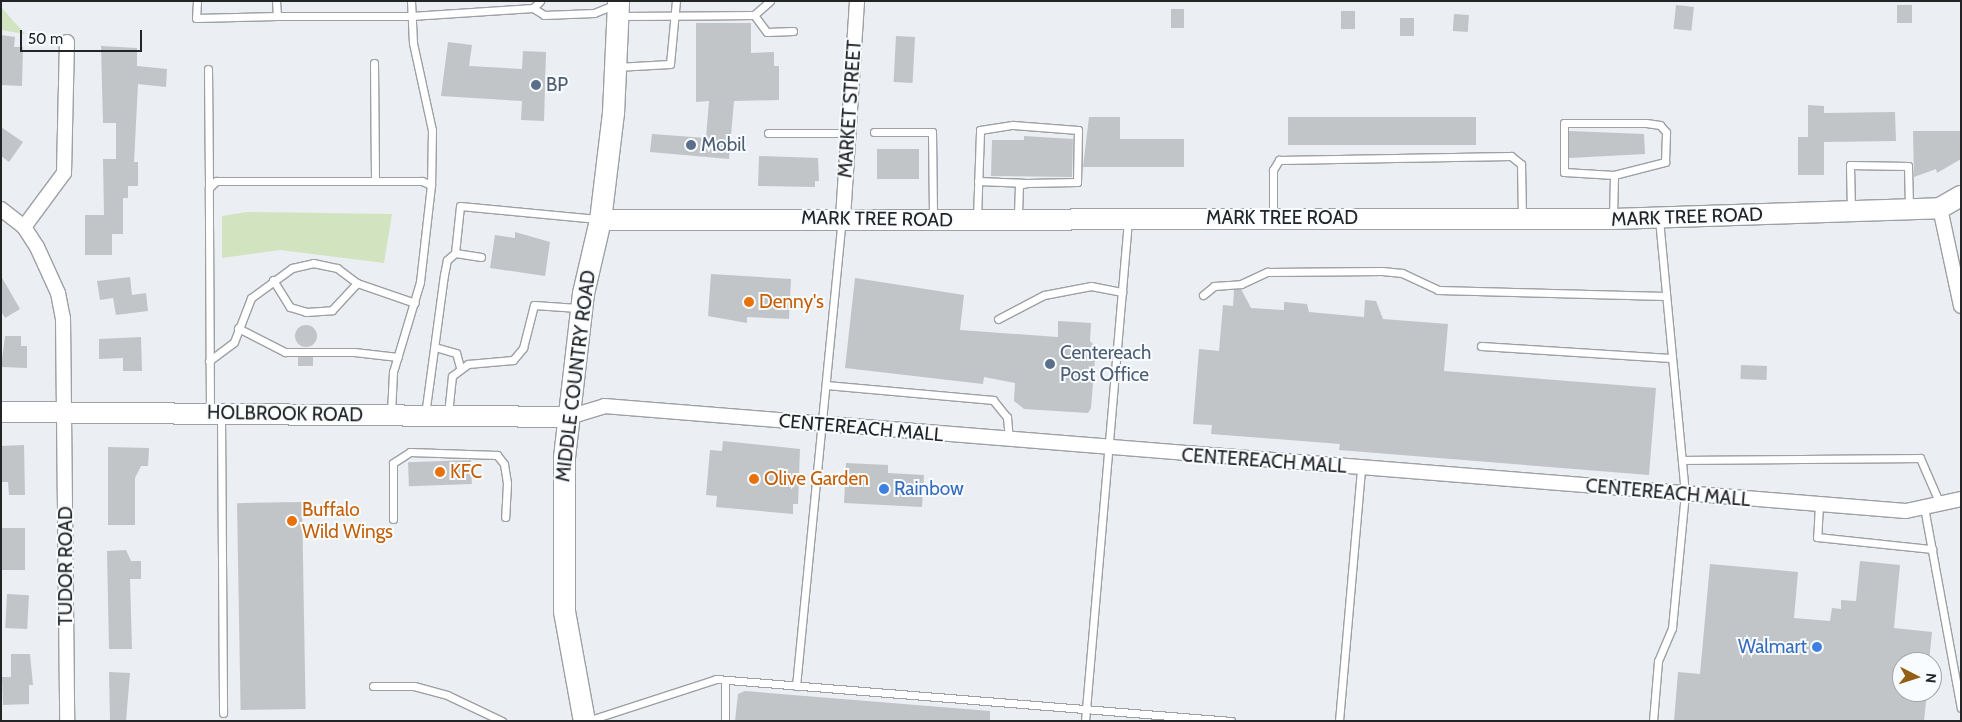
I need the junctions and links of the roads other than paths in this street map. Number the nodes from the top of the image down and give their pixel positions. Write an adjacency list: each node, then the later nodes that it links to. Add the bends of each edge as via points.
1 (197, 1): 12 (lane, via 196,18)
2 (276, 1): 12 (lane)
3 (411, 1): 13 (lane)
4 (540, 1): 9 (lane)
5 (676, 1): 10 (lane)
6 (770, 1): 11 (lane)
7 (857, 1): 20 (street, MARKET STREET)
8 (616, 5): 9 (lane, via 594,12 544,15); 10 (lane); 17 (main road, MIDDLE COUNTRY ROAD)
9 (533, 8): 13 (lane)
10 (676, 13): 11 (lane); 17 (lane, via 670,64)
11 (754, 15): 14 (lane, via 766,32)
12 (277, 16): 13 (lane)
13 (411, 16): 26 (lane, via 413,43 432,130)
14 (793, 31)
15 (67, 42): 43 (street, via 64,173)
16 (374, 63): 23 (lane)
17 (615, 67): 40 (main road, MIDDLE COUNTRY ROAD)
18 (208, 70): 27 (lane)
19 (768, 132): 20 (lane)
20 (849, 132): 33 (street, MARKET STREET)
21 (874, 132): 41 (lane, via 932,132)
22 (1614, 175): 22 (lane, via 1665,162 1666,132 1660,125 1568,121 1562,128 1564,172); 39 (lane)
23 (376, 181): 26 (lane); 27 (lane, via 216,180)
24 (978, 181): 25 (lane); 25 (lane, via 978,135 984,127 1076,128 1078,182); 42 (lane)
25 (1027, 184): 34 (lane, via 1019,185)
26 (432, 185): 52 (lane)
27 (208, 188): 61 (lane)
28 (1961, 196): 29 (street, MARK TREE ROAD)
29 (1940, 208): 31 (street, MARK TREE ROAD); 46 (street)
30 (1, 209): 43 (street)
31 (1910, 210): 32 (street, MARK TREE ROAD); 32 (lane, via 1908,166 1850,165)
32 (1851, 212): 37 (street, MARK TREE ROAD)
33 (843, 218): 40 (street, MARK TREE ROAD); 41 (street, MARK TREE ROAD); 63 (lane)
34 (1018, 218): 35 (street, MARK TREE ROAD); 42 (street, MARK TREE ROAD)
35 (1128, 218): 36 (street, MARK TREE ROAD); 49 (lane)
36 (1274, 218): 38 (street, MARK TREE ROAD); 38 (lane, via 1273,170 1279,160 1511,156 1521,164)
37 (1659, 218): 39 (street, MARK TREE ROAD); 51 (lane)
38 (1522, 219): 39 (street, MARK TREE ROAD)
39 (1613, 219)
40 (600, 220): 44 (lane, via 460,206); 54 (main road, MIDDLE COUNTRY ROAD)
41 (933, 220): 42 (street, MARK TREE ROAD)
42 (977, 220)
43 (24, 227): 64 (street, TUDOR ROAD, via 58,293 65,343)
44 (455, 253): 45 (lane); 57 (lane, via 447,260)
45 (481, 257)
46 (1958, 275): 53 (street)
47 (273, 280): 48 (lane, via 292,268 313,263 337,268); 48 (lane, via 290,307 306,312 332,310); 56 (lane, via 251,298)
48 (357, 283): 52 (lane)
49 (1122, 292): 55 (lane, via 1091,286 1044,295); 73 (lane)
50 (1204, 295): 51 (lane, via 1214,286 1242,284 1267,272 1382,271 1402,273 1438,290)
51 (1665, 296): 60 (lane)
52 (415, 303): 59 (lane)
53 (1961, 306)
54 (581, 309): 62 (lane, via 534,305 523,348 513,360); 70 (main road, MIDDLE COUNTRY ROAD)
55 (998, 319)
56 (238, 328): 59 (lane, via 285,352); 61 (lane, via 234,342)
57 (435, 346): 62 (lane, via 456,353); 68 (lane)
58 (1481, 346): 60 (lane)
59 (398, 358): 67 (lane)
60 (1671, 358): 74 (lane)
61 (209, 361): 66 (lane)
62 (460, 367): 69 (lane, via 452,376)
63 (826, 385): 71 (lane); 72 (lane, via 993,400 1006,416)
64 (66, 411): 65 (street, HOLBROOK ROAD); 66 (street, HOLBROOK ROAD); 90 (street, TUDOR ROAD)
65 (1, 412)
66 (216, 413): 67 (street, HOLBROOK ROAD); 89 (lane)
67 (391, 415): 68 (street, HOLBROOK ROAD)
68 (425, 415): 69 (street, HOLBROOK ROAD)
69 (448, 415): 70 (street, HOLBROOK ROAD)
70 (569, 417): 71 (street, CENTEREACH MALL, via 604,406); 92 (main road, MIDDLE COUNTRY ROAD, via 561,532 564,610)
71 (822, 425): 72 (street, CENTEREACH MALL); 86 (lane)
72 (1010, 441): 73 (street, CENTEREACH MALL)
73 (1109, 450): 75 (street, CENTEREACH MALL); 88 (lane)
74 (1682, 460): 76 (lane); 79 (lane, via 1920,458)
75 (1360, 469): 76 (street, CENTEREACH MALL); 96 (lane)
76 (1685, 494): 78 (street, CENTEREACH MALL); 97 (lane, via 1672,628 1658,661)
77 (1961, 499): 79 (street, CENTEREACH MALL)
78 (1819, 504): 80 (street, CENTEREACH MALL, via 1906,511); 83 (lane, via 1816,537)
79 (1940, 504): 80 (street, CENTEREACH MALL)
80 (1924, 507): 83 (lane)
81 (505, 517): 82 (lane, via 507,484 504,464 497,455 410,452 393,463)
82 (393, 519)
83 (1932, 549): 87 (lane)
84 (725, 680): 86 (lane); 92 (lane); 93 (lane)
85 (373, 686): 91 (lane, via 414,686 447,695)
86 (796, 686): 88 (lane)
87 (1961, 708)
88 (1086, 711): 94 (lane); 95 (lane)
89 (222, 713)
90 (66, 721)
91 (502, 721)
92 (586, 721)
93 (725, 721)
94 (1085, 721)
95 (1231, 721)
96 (1338, 721)
97 (1653, 721)

